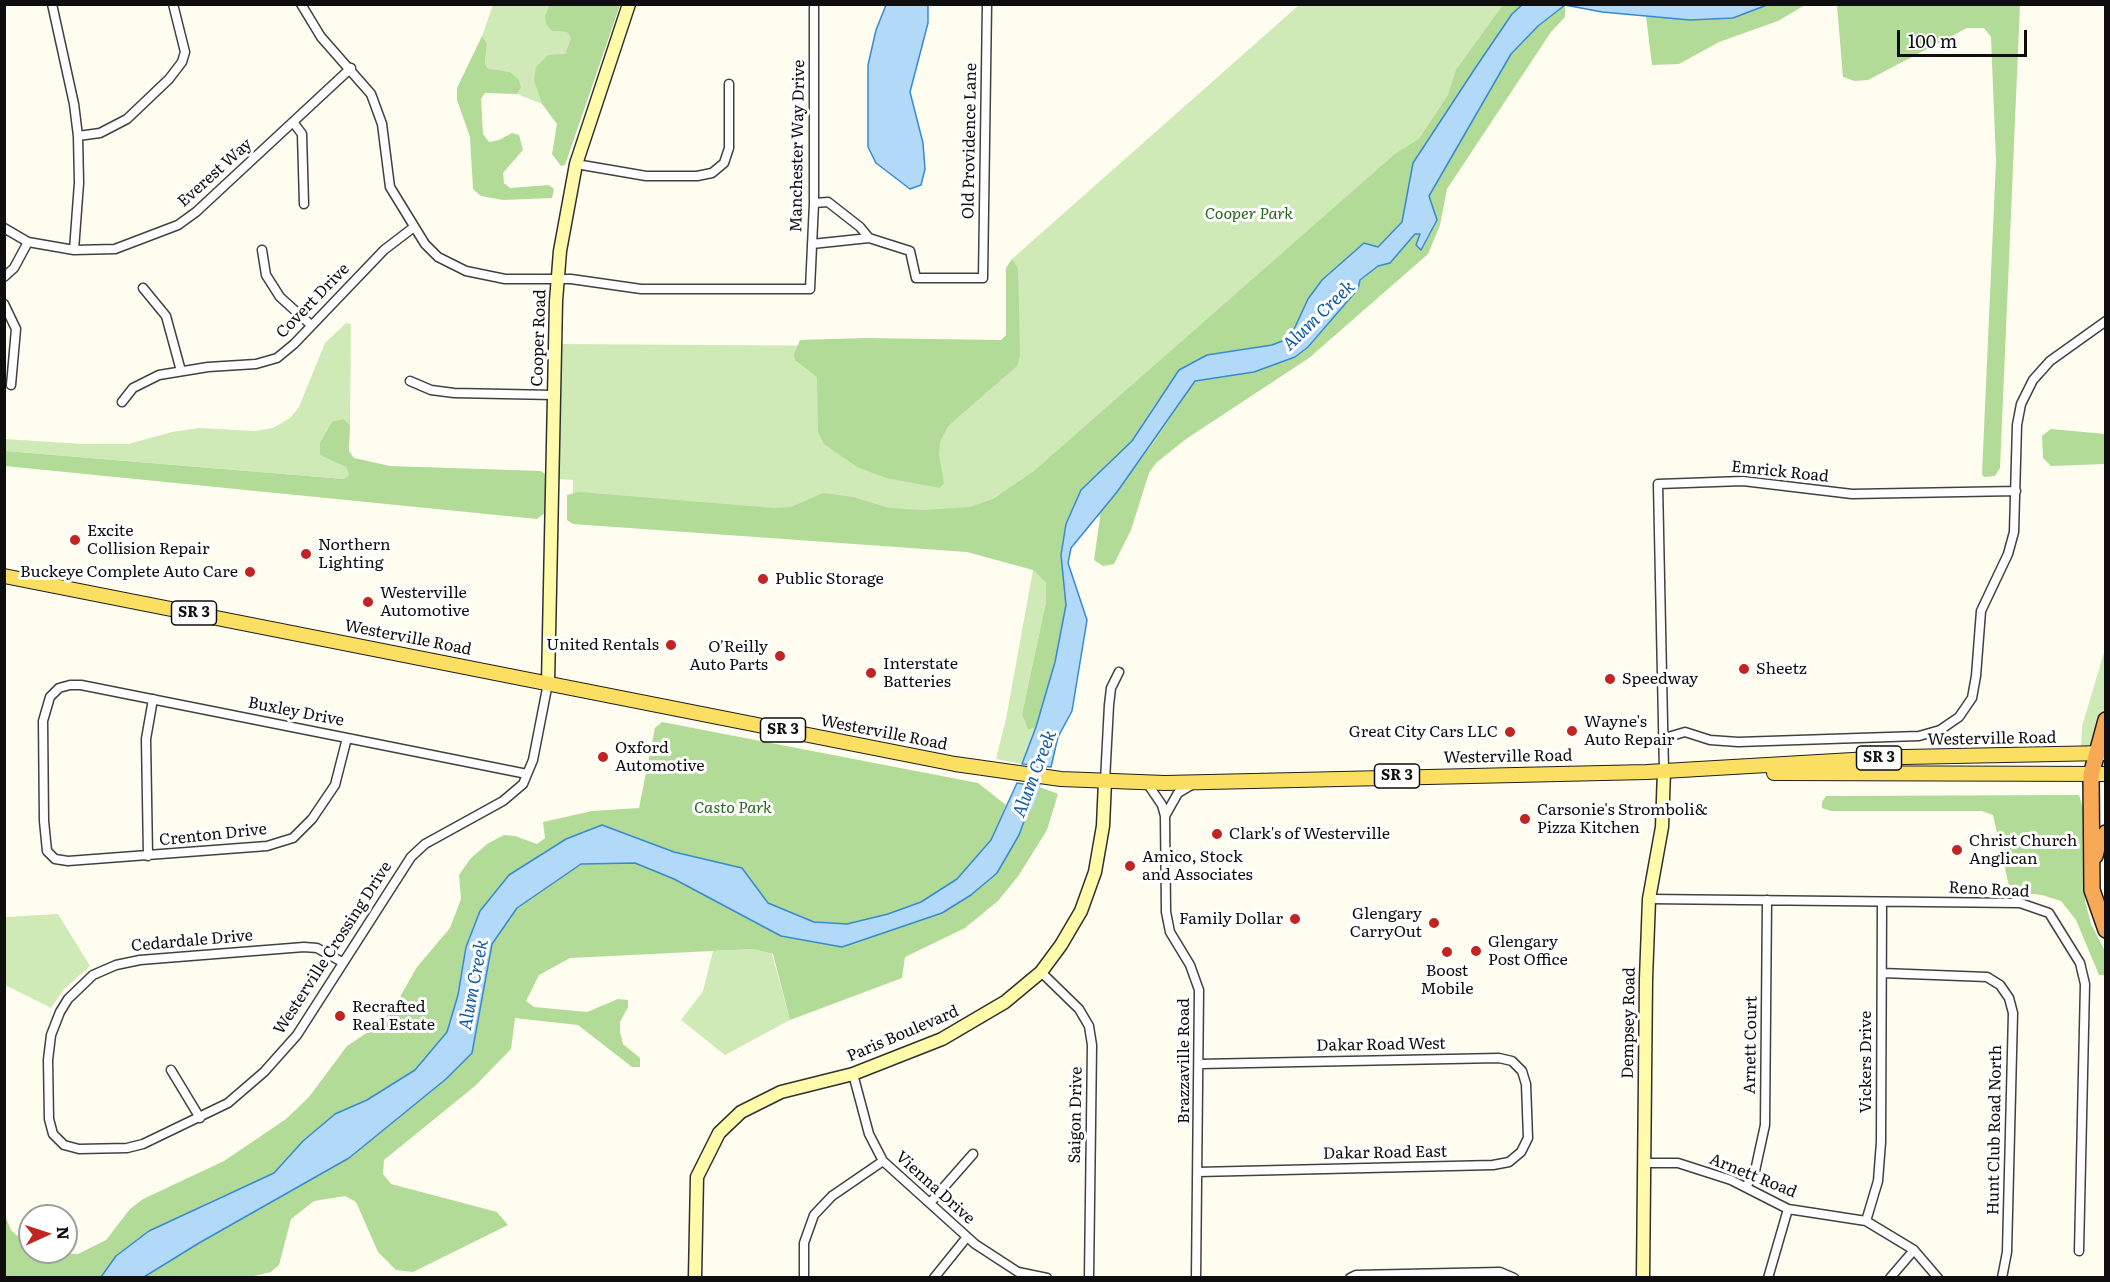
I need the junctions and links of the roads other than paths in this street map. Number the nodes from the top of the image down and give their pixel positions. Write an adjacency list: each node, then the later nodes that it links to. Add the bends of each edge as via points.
1 (52, 4): 10 (street)
2 (173, 4): 10 (street, via 184,52 182,62 127,119 100,133)
3 (301, 4): 7 (street, via 321,37)
4 (629, 4): 11 (street, Cooper Road)
5 (814, 4): 12 (street, Manchester Way Drive)
6 (987, 4): 16 (street, Old Providence Lane, via 983,278 916,278 910,251)
7 (351, 68): 9 (street, Everest Way); 14 (street, via 371,94 382,124 390,187)
8 (729, 84): 11 (street, via 729,148 724,163 712,173 646,176)
9 (293, 122): 13 (street, via 302,134); 19 (street, Everest Way, via 178,225 115,249)
10 (78, 136): 19 (street)
11 (576, 164): 22 (street, Cooper Road)
12 (814, 203): 16 (street, via 828,202); 18 (street, Manchester Way Drive)
13 (304, 204)
14 (414, 227): 22 (street, via 438,257 466,271 505,279); 26 (street, Covert Drive, via 384,250)
15 (4, 228): 17 (street)
16 (869, 238): 18 (street)
17 (28, 242): 19 (street, Everest Way); 21 (street, via 14,268)
18 (812, 244): 22 (street, Manchester Way Drive, via 810,289 641,289)
19 (74, 250)
20 (261, 250): 26 (street, via 266,275 280,297)
21 (4, 277)
22 (558, 279): 30 (street, Cooper Road)
23 (143, 288): 27 (street, via 166,316)
24 (4, 304): 29 (street, via 16,329)
25 (2106, 321): 32 (street, via 2050,361 2033,380 2021,404 2017,425)
26 (311, 325): 27 (street, Covert Drive, via 277,358 256,364)
27 (181, 371): 31 (street, Covert Drive, via 159,375 133,388)
28 (410, 381): 30 (street, via 431,390 454,393)
29 (11, 385)
30 (554, 395): 35 (street, Cooper Road)
31 (122, 402)
32 (2016, 491): 39 (street, via 2014,532 2008,554 1981,611 1972,698 1959,717 1941,730 1919,736 1870,739 1738,742 1710,740 1685,732 1668,738); 39 (street, Emrick Road, via 1852,494 1743,481 1658,484)
33 (4, 576): 35 (main road, Westerville Road / SR 3)
34 (1119, 672): 44 (street, via 1109,705)
35 (548, 683): 42 (street, Westerville Crossing Drive); 44 (main road, Westerville Road / SR 3, via 1002,771)
36 (153, 699): 38 (street, Buxley Drive); 49 (street, via 146,739); 50 (street, Buxley Drive, via 81,685 59,688 50,697 42,729 44,841)
37 (2106, 720): 40 (highway)
38 (347, 738): 42 (street, Buxley Drive); 49 (street, Crenton Drive, via 335,785 312,819 293,838 267,846)
39 (1664, 745): 41 (street, Emrick Road)
40 (2100, 753): 41 (main road, Westerville Road / SR 3, via 1904,757); 43 (highway)
41 (1664, 771): 43 (main road, Westerville Road / SR 3); 45 (main road, Westerville Road / SR 3); 52 (street, Dempsey Road, via 1662,827)
42 (527, 774): 56 (street, Westerville Crossing Drive, via 523,784 503,801 425,844 411,857)
43 (2098, 775): 51 (highway)
44 (1105, 782): 46 (main road, Westerville Road / SR 3); 57 (street, Paris Boulevard, via 1095,872 1081,911)
45 (1198, 782): 46 (main road, Westerville Road / SR 3); 47 (street, via 1178,793)
46 (1147, 783): 47 (street, Brazzaville Road)
47 (1165, 816): 59 (street, Brazzaville Road, via 1166,912 1170,932 1190,965 1199,990)
48 (2106, 833): 51 (highway, via 2098,844)
49 (148, 856): 50 (street, Crenton Drive)
50 (54, 859)
51 (2091, 873): 55 (highway, via 2092,890)
52 (1649, 899): 53 (street, Reno Road); 67 (street, Dempsey Road)
53 (1767, 900): 54 (street, Reno Road); 69 (street, Arnett Court, via 1765,1125 1755,1171)
54 (1882, 902): 58 (street, Vickers Drive); 75 (street, Reno Road, via 2019,903 2041,908 2056,921 2080,963 2085,984)
55 (2106, 930)
56 (342, 962): 63 (street, Westerville Crossing Drive, via 297,1035 264,1072 228,1103); 64 (street, Cedardale Drive, via 317,948 304,947 140,960 93,975 68,999 51,1035)
57 (1041, 972): 61 (street, Paris Boulevard, via 982,1018 942,1039); 80 (street, Saigon Drive, via 1079,1009 1089,1026)
58 (1882, 974): 72 (street, Vickers Drive, via 1881,1142 1878,1181); 88 (street, Hunt Club Road North, via 1987,977 2000,985 2009,998 2013,1013 2007,1252)
59 (1200, 1064): 62 (street, Dakar Road West, via 1499,1058 1512,1061 1522,1071); 68 (street, Brazzaville Road)
60 (171, 1070): 63 (street)
61 (853, 1074): 66 (street, Vienna Drive, via 869,1134); 76 (street, Paris Boulevard, via 781,1092 741,1113 719,1133 697,1177)
62 (1527, 1106): 68 (street, Dakar Road East, via 1528,1138 1521,1152 1509,1162)
63 (200, 1118): 64 (street, Westerville Crossing Drive, via 143,1144 79,1149 64,1145 53,1134)
64 (49, 1119)
65 (973, 1154): 70 (street)
66 (883, 1161): 70 (street, Vienna Drive); 77 (street, via 832,1196 814,1215 804,1243)
67 (1644, 1163): 69 (street, Arnett Road, via 1678,1163); 84 (street, Dempsey Road)
68 (1198, 1172): 81 (street, Brazzaville Road)
69 (1746, 1187): 71 (street, Arnett Road)
70 (930, 1203): 73 (street, Vienna Drive)
71 (1788, 1209): 72 (street, Arnett Road); 85 (street)
72 (1866, 1221): 74 (street, Arnett Road)
73 (967, 1237): 78 (street); 79 (street, Vienna Drive, via 1018,1272)
74 (1914, 1250): 86 (street); 87 (street, Arnett Road)
75 (2079, 1251)
76 (695, 1278)
77 (804, 1278)
78 (934, 1278)
79 (1047, 1278)
80 (1089, 1278)
81 (1196, 1278)
82 (1350, 1278): 83 (street, via 1500,1272)
83 (1514, 1278)
84 (1643, 1278)
85 (1768, 1278)
86 (1890, 1278)
87 (1938, 1278)
88 (2002, 1278)

